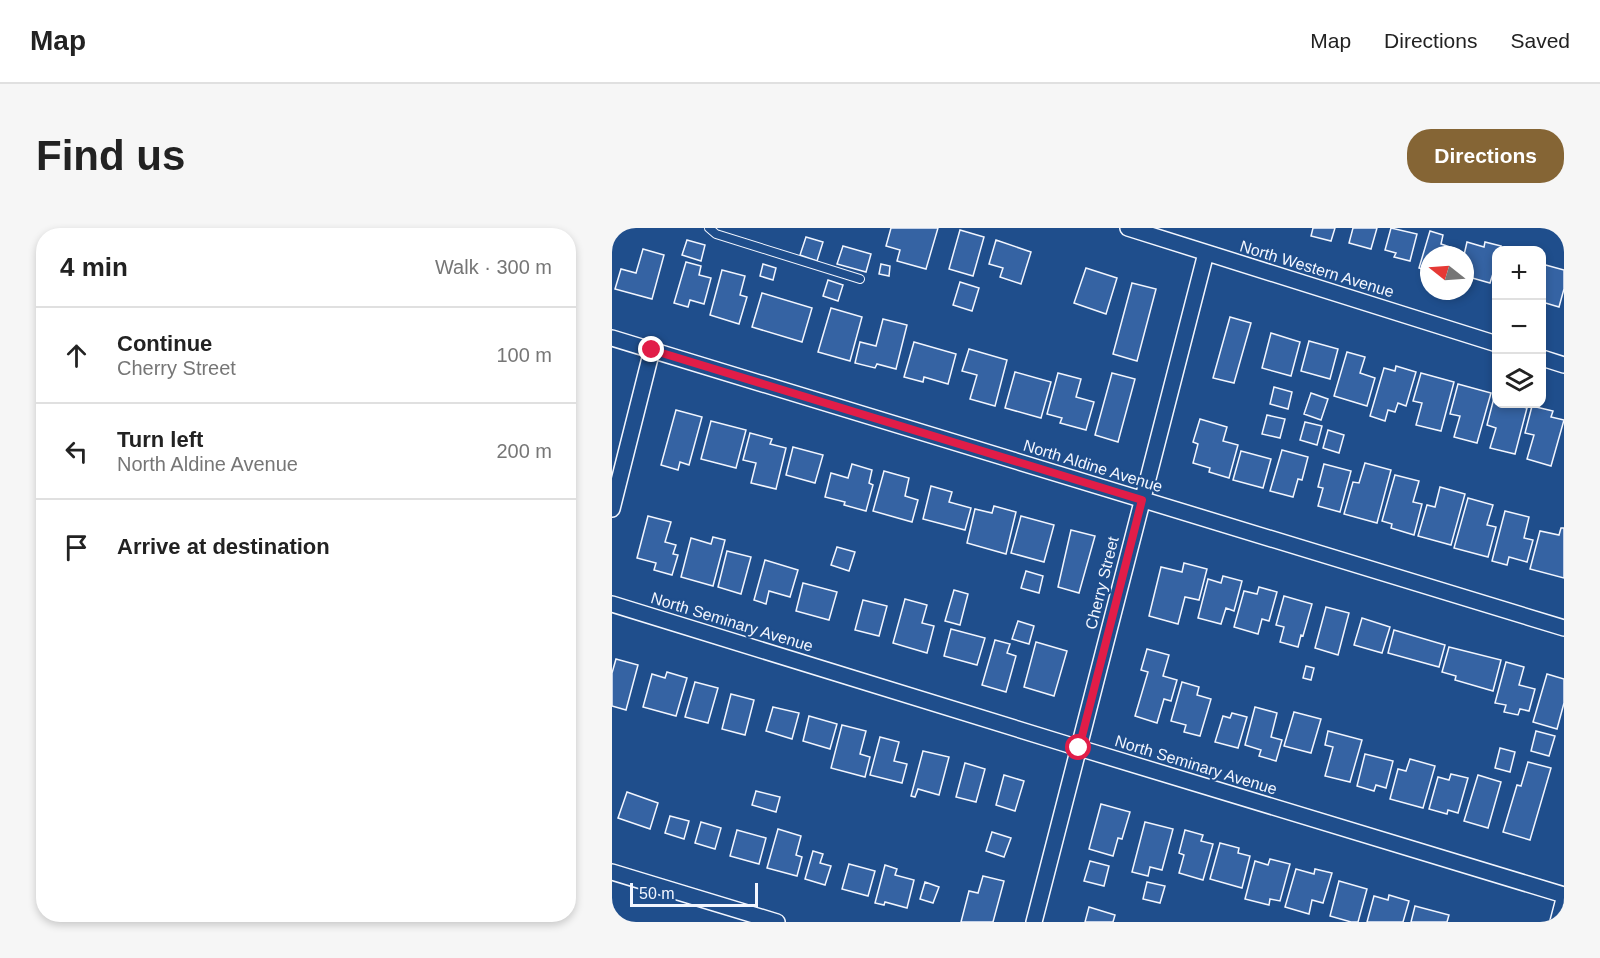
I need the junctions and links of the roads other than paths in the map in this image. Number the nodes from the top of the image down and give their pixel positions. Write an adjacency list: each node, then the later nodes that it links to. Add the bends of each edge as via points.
1 (709, 228): 5 (lane, via 716,234)
2 (1128, 228): 3 (street, North Western Avenue)
3 (1160, 233): 4 (street, North Western Avenue)
4 (1206, 253): 7 (street, North Western Avenue); 11 (street, Cherry Street)
5 (860, 279)
6 (612, 338): 8 (street, North Aldine Avenue)
7 (1492, 342)
8 (652, 350): 11 (street, North Aldine Avenue); 12 (street)
9 (1546, 359): 10 (street)
10 (1564, 365)
11 (1142, 500): 14 (street, North Aldine Avenue); 15 (street, Cherry Street)
12 (612, 509)
13 (612, 604): 15 (street, North Seminary Avenue)
14 (1564, 628)
15 (1079, 748): 17 (street, North Seminary Avenue); 19 (street, Cherry Street)
16 (612, 872): 18 (street)
17 (1564, 897): 20 (street)
18 (777, 922)
19 (1034, 922)
20 (1558, 922)

